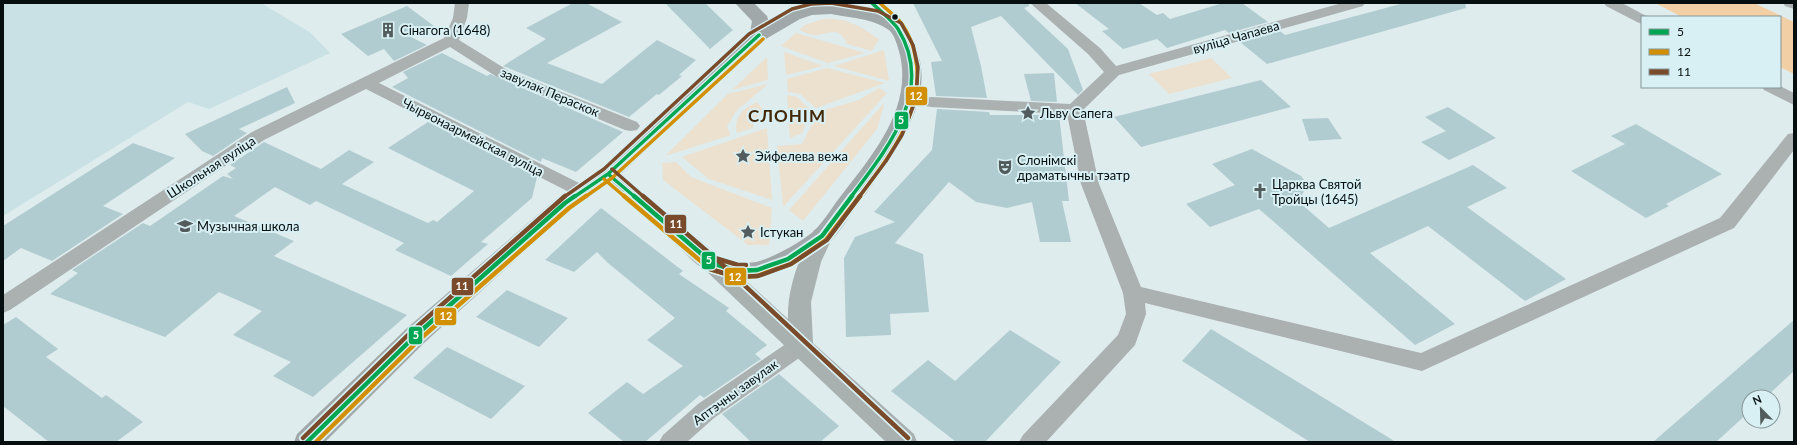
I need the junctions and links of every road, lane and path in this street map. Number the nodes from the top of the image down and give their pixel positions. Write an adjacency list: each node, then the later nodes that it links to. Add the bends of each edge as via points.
1 (462, 3): 12 (street, via 460,18)
2 (744, 3): 11 (main road, via 761,20)
3 (872, 3): 10 (main road)
4 (1037, 3): 13 (street, via 1094,51)
5 (1358, 3): 13 (street, вуліца Чапаева)
6 (1612, 3): 9 (street)
7 (1790, 3): 8 (street)
8 (1794, 5)
9 (1641, 18)
10 (897, 28): 11 (main road, via 877,18 831,9 811,10 794,14); 23 (main road, via 907,47 912,68 910,97 897,132 881,158)
11 (759, 35): 21 (main road)
12 (451, 41): 14 (street, Школьная вуліца); 19 (street, завулак Пераскок, via 503,74)
13 (1113, 72): 18 (street)
14 (366, 83): 22 (street, Чырвонаармейская вуліца); 26 (street, Школьная вуліца, via 258,136)
15 (1772, 88): 16 (street)
16 (1794, 100)
17 (931, 102): 18 (street)
18 (1074, 109): 25 (street, via 1090,184)
19 (631, 126)
20 (1794, 138): 25 (street, via 1726,223 1422,362)
21 (608, 174): 22 (main road); 24 (main road)
22 (581, 191): 28 (main road, via 415,336)
23 (822, 236): 24 (main road, via 788,259 757,270 737,271); 27 (main road, via 810,262 799,302)
24 (712, 263): 27 (main road)
25 (1133, 293): 31 (street, via 1136,314 1128,339)
26 (3, 305)
27 (801, 345): 29 (street, Аптэчны завулак, via 706,411); 30 (main road, via 851,395)
28 (307, 442)
29 (671, 442)
30 (904, 442)
31 (1031, 442)

